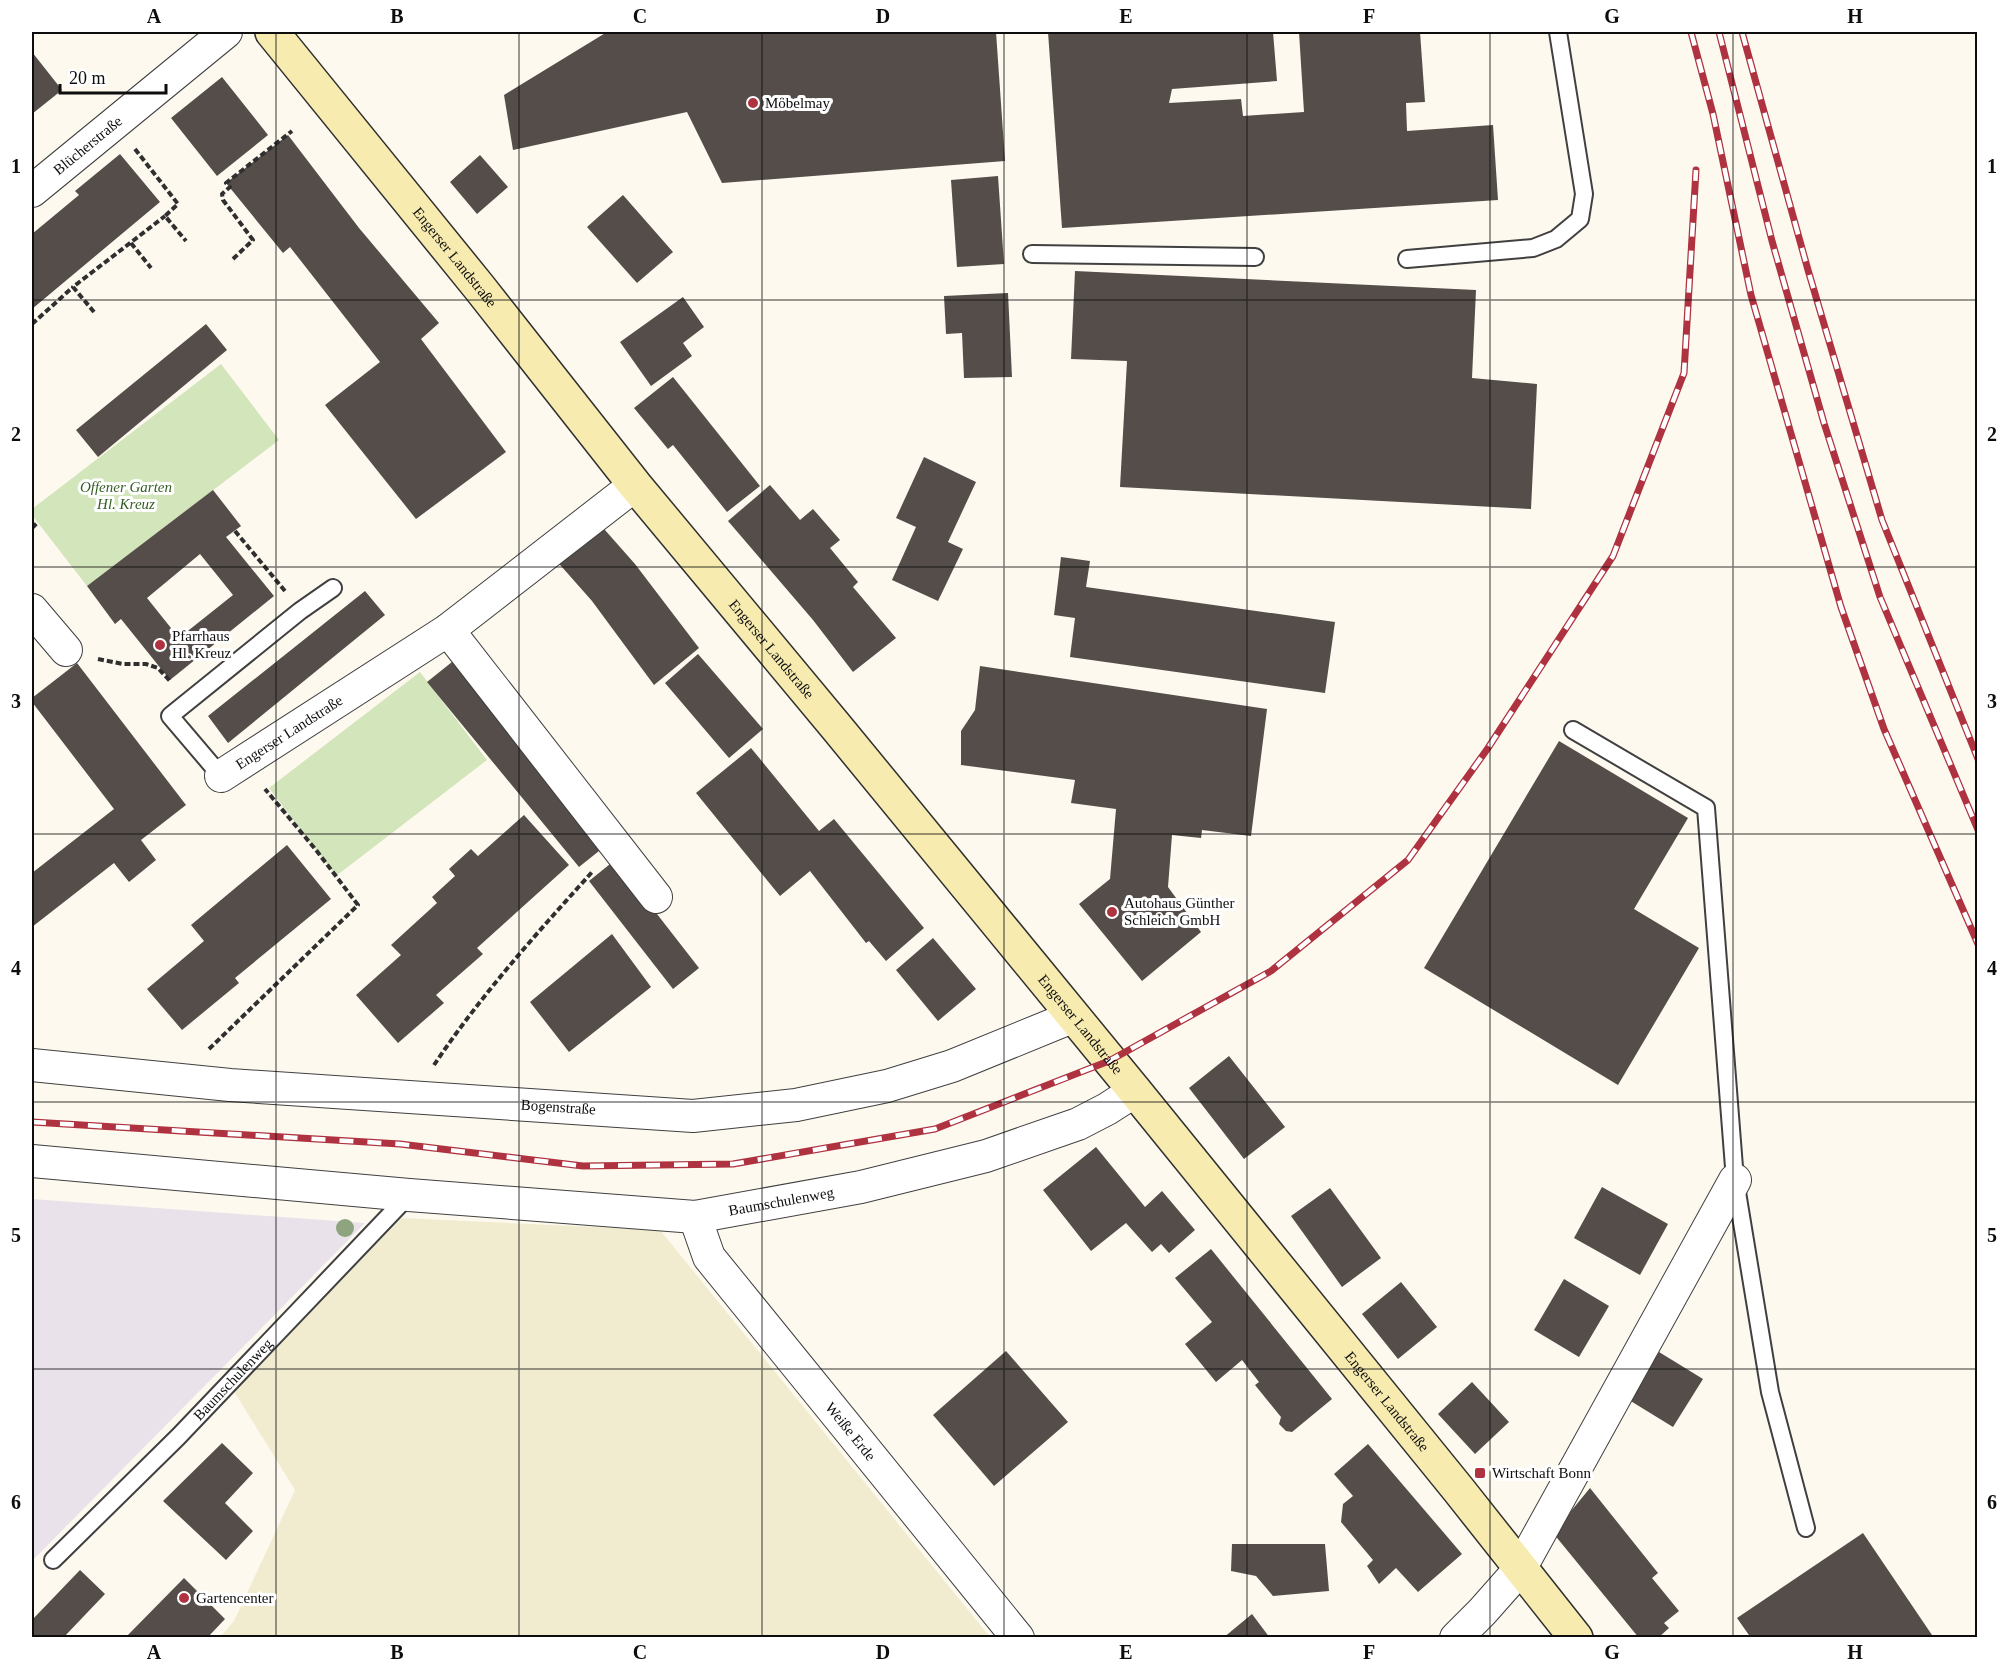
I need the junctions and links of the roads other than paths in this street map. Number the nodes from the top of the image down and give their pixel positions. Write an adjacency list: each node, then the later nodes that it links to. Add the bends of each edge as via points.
1 (226, 32): 4 (street, Blücherstraße)
2 (272, 32): 8 (main road, Engerser Landstraße)
3 (1558, 32): 7 (lane, via 1584,194 1580,219 1556,238 1533,248)
4 (32, 190)
5 (1032, 254): 6 (lane)
6 (1256, 257)
7 (1407, 259)
8 (634, 485): 11 (street, Engerser Landstraße); 16 (main road, Engerser Landstraße)
9 (333, 588): 14 (lane, via 170,716)
10 (32, 610): 12 (street)
11 (448, 630): 14 (street, Engerser Landstraße); 15 (street)
12 (66, 650)
13 (1573, 730): 20 (lane, via 1706,808)
14 (231, 768)
15 (656, 897)
16 (1072, 1017): 17 (street, Bogenstraße, via 952,1066 887,1086 796,1106 693,1116 230,1084); 18 (main road, Engerser Landstraße)
17 (32, 1065)
18 (1135, 1091): 22 (street, Baumschulenweg, via 1078,1124 986,1156 861,1187); 25 (main road, Engerser Landstraße)
19 (32, 1161): 21 (street, Baumschulenweg)
20 (1736, 1180): 23 (lane, via 1770,1392); 25 (street)
21 (409, 1195): 22 (street, Baumschulenweg); 24 (lane, Baumschulenweg, via 194,1420)
22 (695, 1217): 26 (street, Weiße Erde, via 709,1257)
23 (1806, 1528)
24 (53, 1560)
25 (1520, 1569): 27 (street); 28 (main road, Engerser Landstraße)
26 (1018, 1638)
27 (1456, 1638)
28 (1576, 1638)

